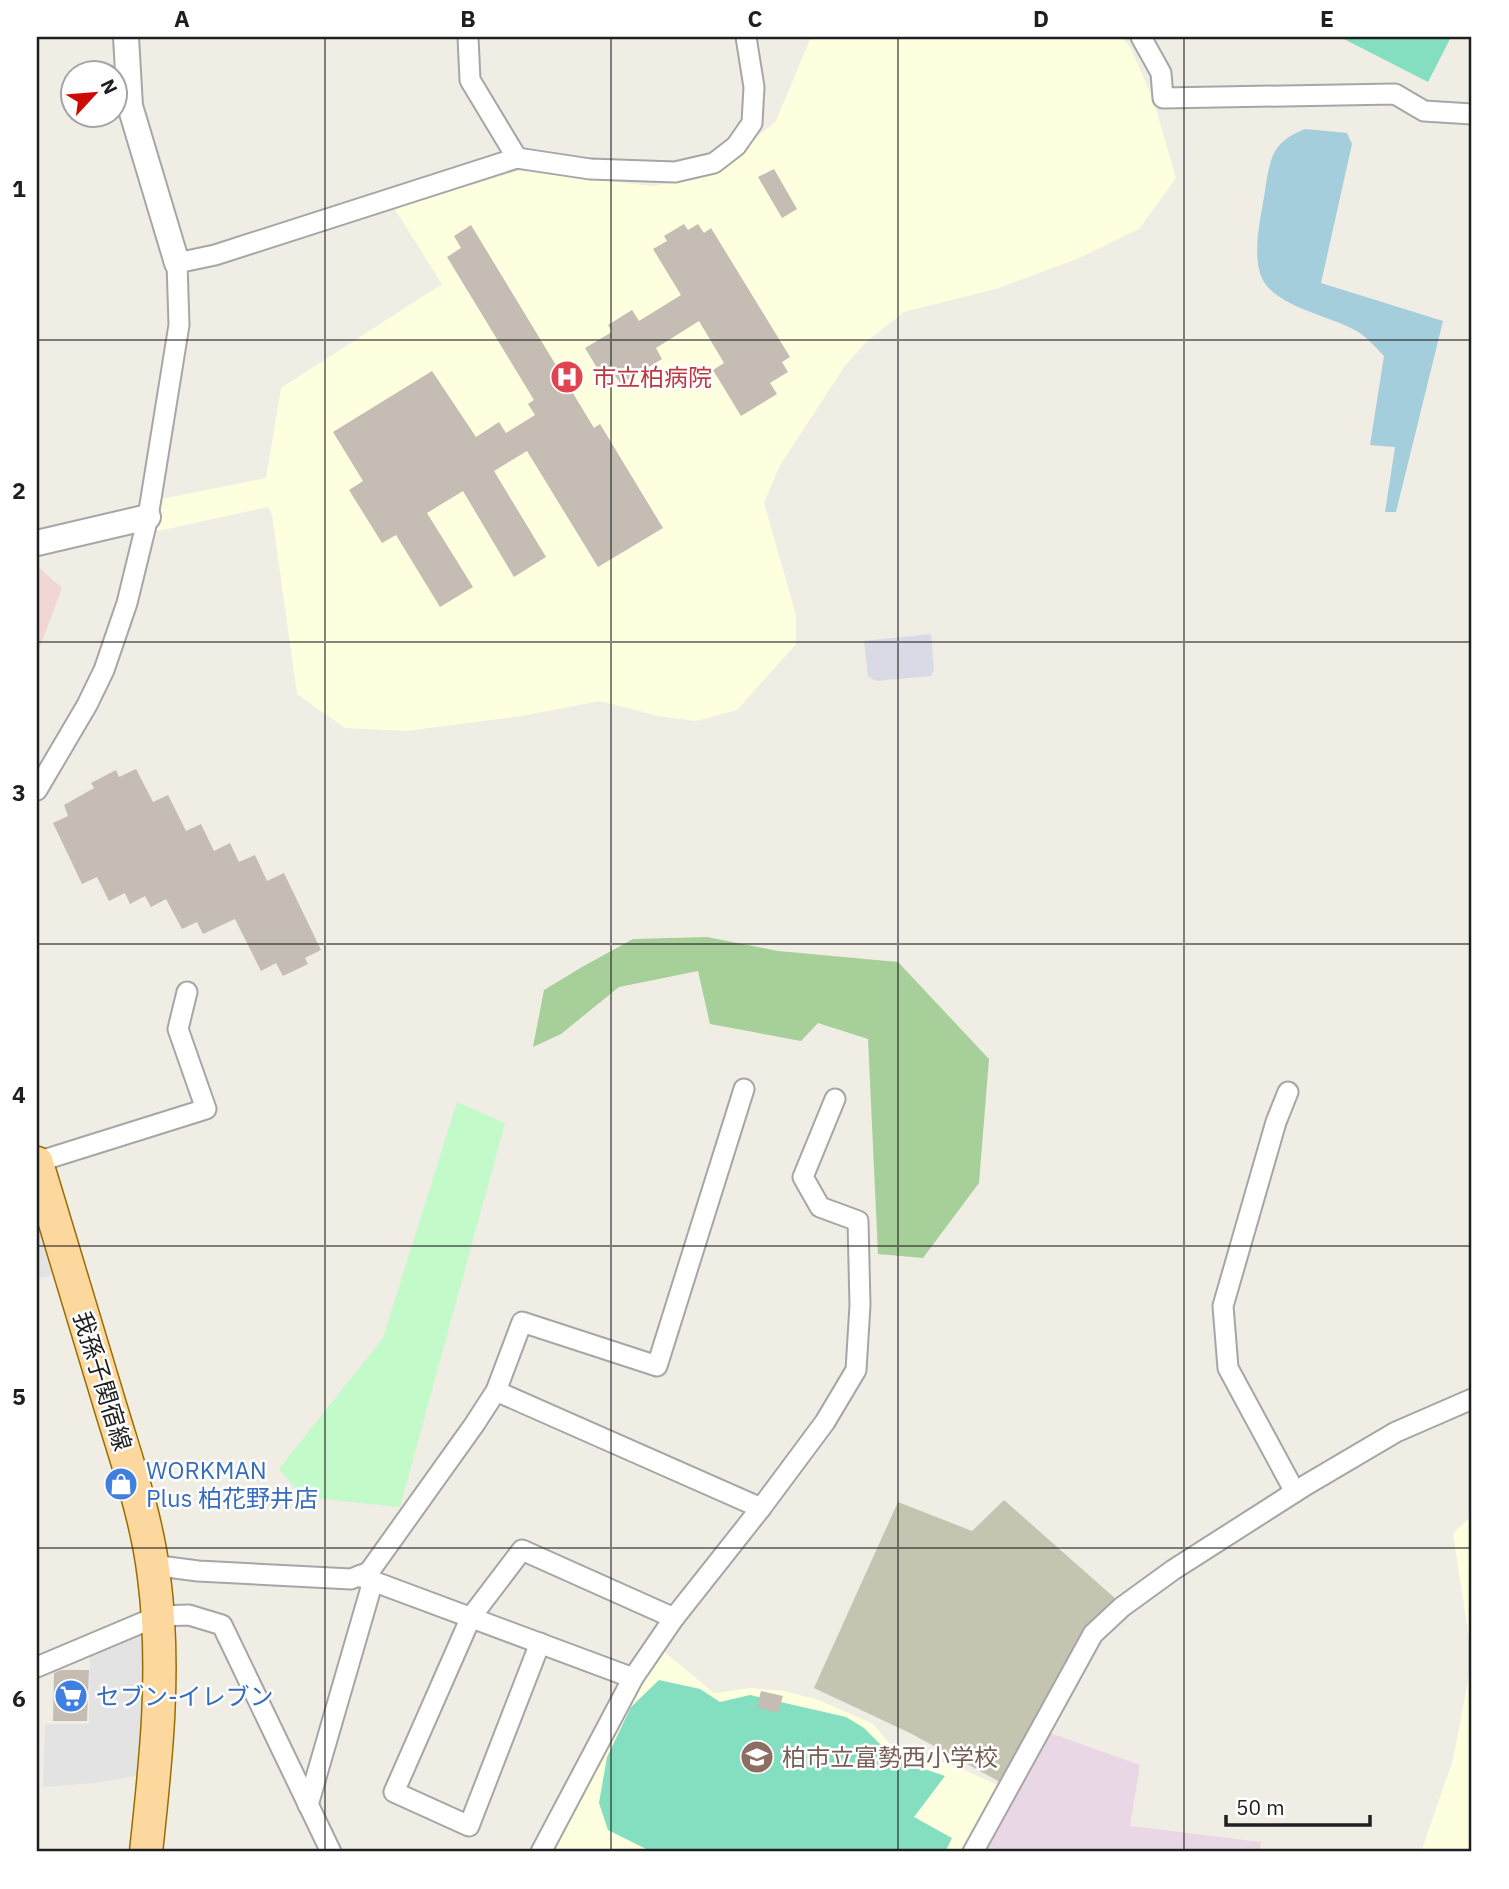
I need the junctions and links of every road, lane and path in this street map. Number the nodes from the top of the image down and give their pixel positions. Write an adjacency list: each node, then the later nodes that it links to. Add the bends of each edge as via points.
1 (126, 37): 7 (street, via 130,106)
2 (468, 37): 6 (street, via 470,80)
3 (746, 37): 6 (street, via 754,87 752,123 736,146 714,163 675,172 590,169)
4 (1141, 37): 5 (street, via 1161,73 1163,98 1395,94 1424,111)
5 (1472, 114)
6 (517, 158): 7 (street, via 215,255)
7 (177, 263): 8 (street, via 179,325)
8 (148, 517): 9 (street); 10 (street, via 127,603 104,670)
9 (37, 543)
10 (37, 790)
11 (187, 992): 15 (street, via 178,1029 206,1109)
12 (744, 1089): 16 (street, via 657,1366 522,1322)
13 (1288, 1092): 18 (street, via 1223,1306 1228,1368)
14 (835, 1099): 19 (street, via 803,1177 820,1207 858,1221 856,1370 825,1422)
15 (37, 1163): 20 (main road, 我孫子関宿線, via 132,1477)
16 (496, 1391): 19 (street); 21 (street)
17 (1472, 1398): 18 (street, via 1396,1432)
18 (1295, 1492): 32 (street, via 1173,1570 1093,1634)
19 (761, 1508): 24 (street)
20 (152, 1565): 21 (street); 22 (main road, 我孫子関宿線)
21 (366, 1578): 23 (street); 28 (street)
22 (158, 1616): 26 (street); 28 (street, via 189,1615 222,1625); 29 (main road, 我孫子関宿線, via 159,1722)
23 (471, 1617): 24 (street, via 522,1550); 25 (street); 25 (street, via 394,1792 469,1826)
24 (674, 1618): 27 (street)
25 (540, 1643): 27 (street)
26 (37, 1667)
27 (633, 1678): 31 (street)
28 (308, 1805): 30 (street)
29 (146, 1852)
30 (331, 1852)
31 (541, 1852)
32 (973, 1852)

